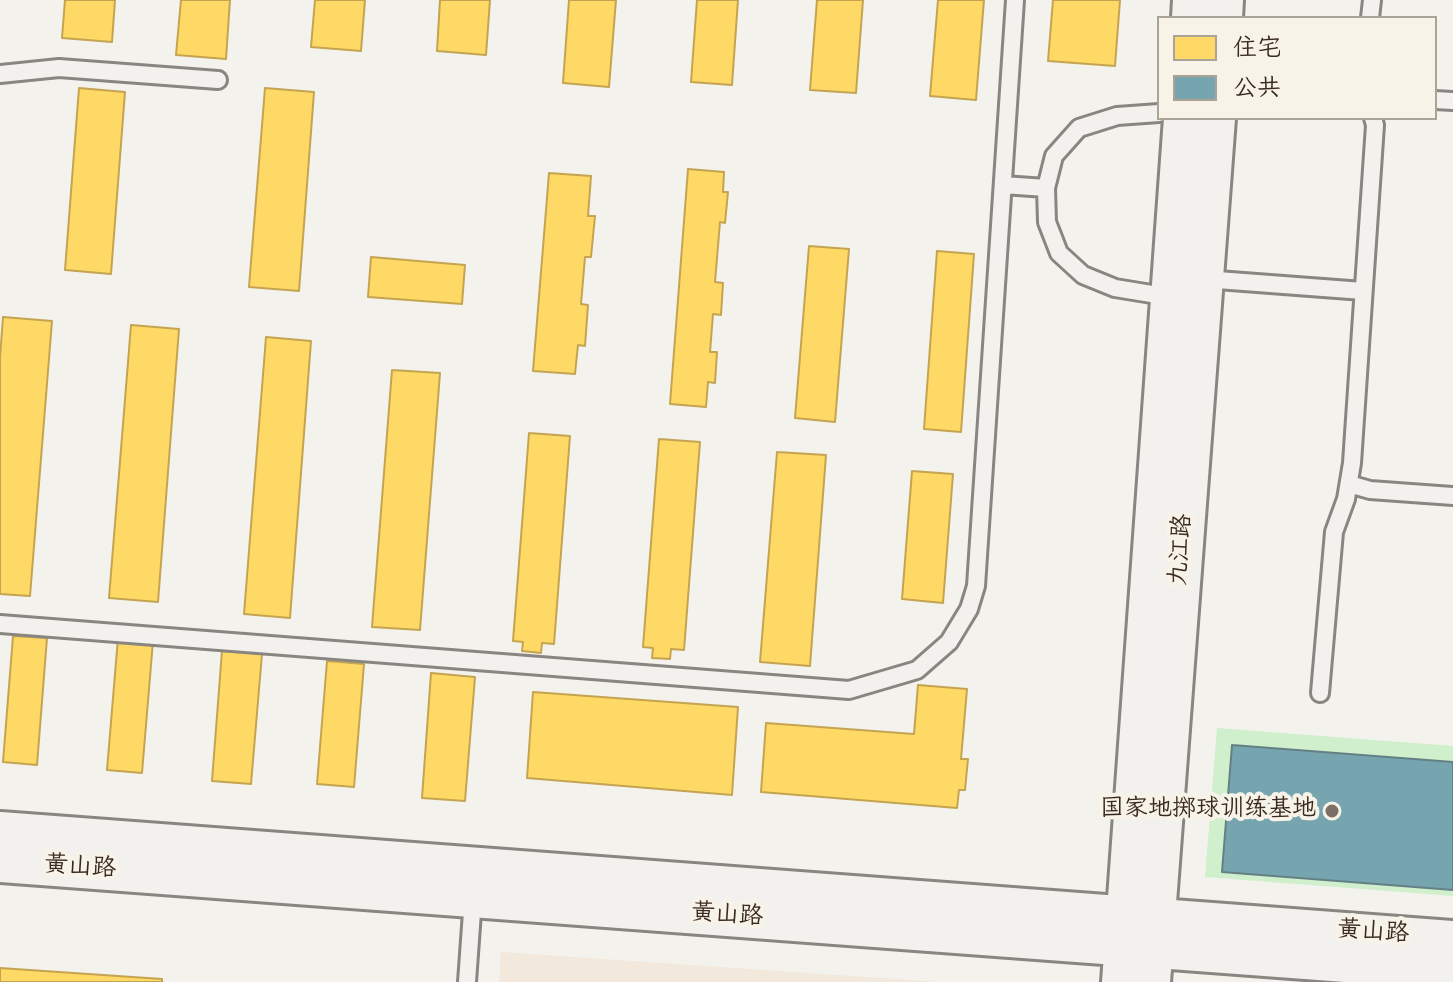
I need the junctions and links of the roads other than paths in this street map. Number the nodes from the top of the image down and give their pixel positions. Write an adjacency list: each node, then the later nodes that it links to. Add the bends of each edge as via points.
1 (1015, 0): 8 (lane)
2 (0, 74): 3 (lane, via 59,68)
3 (218, 80)
4 (1157, 113): 9 (lane, via 1117,116 1079,128 1054,156)
5 (1183, 120): 12 (street, 九江路)
6 (1216, 120): 10 (street, 九江路)
7 (1374, 120): 11 (lane)
8 (1003, 185): 9 (lane); 15 (lane, via 976,586 949,642 917,670 849,690)
9 (1046, 188): 12 (lane, via 1047,222 1059,253 1083,275 1115,288)
10 (1204, 279): 11 (lane); 21 (street, 九江路)
11 (1363, 291): 13 (lane)
12 (1170, 297): 21 (street, 九江路)
13 (1349, 484): 14 (lane); 16 (lane, via 1334,532)
14 (1453, 496)
15 (0, 624)
16 (1320, 693)
17 (0, 831): 21 (street, 黄山路)
18 (0, 863): 19 (street, 黄山路)
19 (473, 898): 21 (street, 黄山路); 23 (lane)
20 (1453, 940): 21 (street, 黄山路)
21 (1138, 949): 22 (street, 黄山路)
22 (1453, 971)
23 (467, 982)

